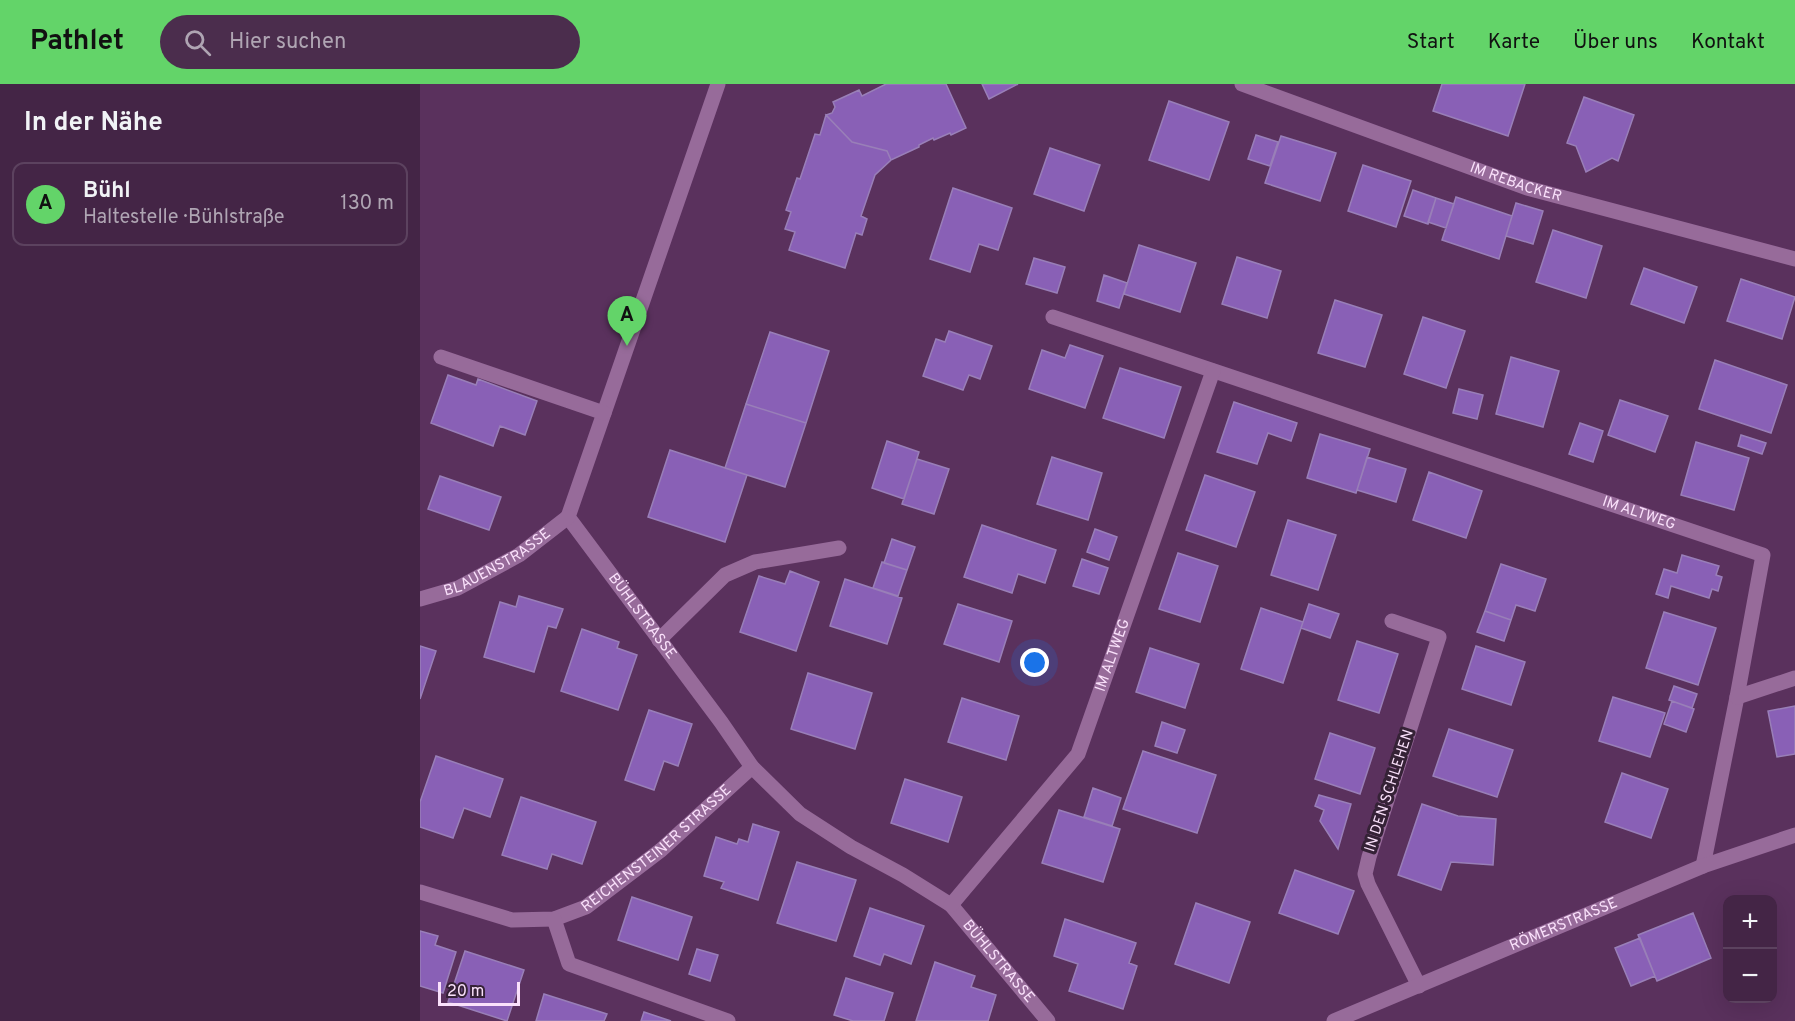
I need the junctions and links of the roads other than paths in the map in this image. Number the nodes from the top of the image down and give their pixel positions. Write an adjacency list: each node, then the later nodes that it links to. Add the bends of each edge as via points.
1 (718, 84): 7 (street)
2 (1242, 84): 3 (street, IM REBACKER, via 1527,188)
3 (1795, 259)
4 (1053, 317): 6 (street, IM ALTWEG)
5 (441, 357): 7 (street)
6 (1213, 371): 14 (street, IM ALTWEG, via 1763,555); 19 (street, IM ALTWEG, via 1078,754)
7 (604, 413): 8 (street)
8 (568, 517): 10 (street, BLAUENSTRASSE, via 519,555 458,588); 12 (street, BÜHLSTRASSE)
9 (839, 548): 12 (street, via 755,562 725,575)
10 (420, 600)
11 (1392, 621): 21 (street, IN DEN SCHLEHEN, via 1439,637 1365,874)
12 (659, 640): 15 (street, BÜHLSTRASSE)
13 (1795, 678): 14 (street)
14 (1737, 697): 17 (street, IM ALTWEG)
15 (752, 767): 19 (street, BÜHLSTRASSE, via 800,814); 20 (street, REICHENSTEINER STRASSE, via 661,850 586,907)
16 (1795, 835): 17 (street, RÖMERSTRASSE)
17 (1703, 866): 21 (street, RÖMERSTRASSE)
18 (420, 892): 20 (street, REICHENSTEINER STRASSE, via 512,920)
19 (951, 905): 23 (street, BÜHLSTRASSE)
20 (554, 919): 22 (street, via 569,964)
21 (1419, 986): 24 (street, RÖMERSTRASSE)
22 (728, 1021)
23 (1048, 1021)
24 (1334, 1021)

